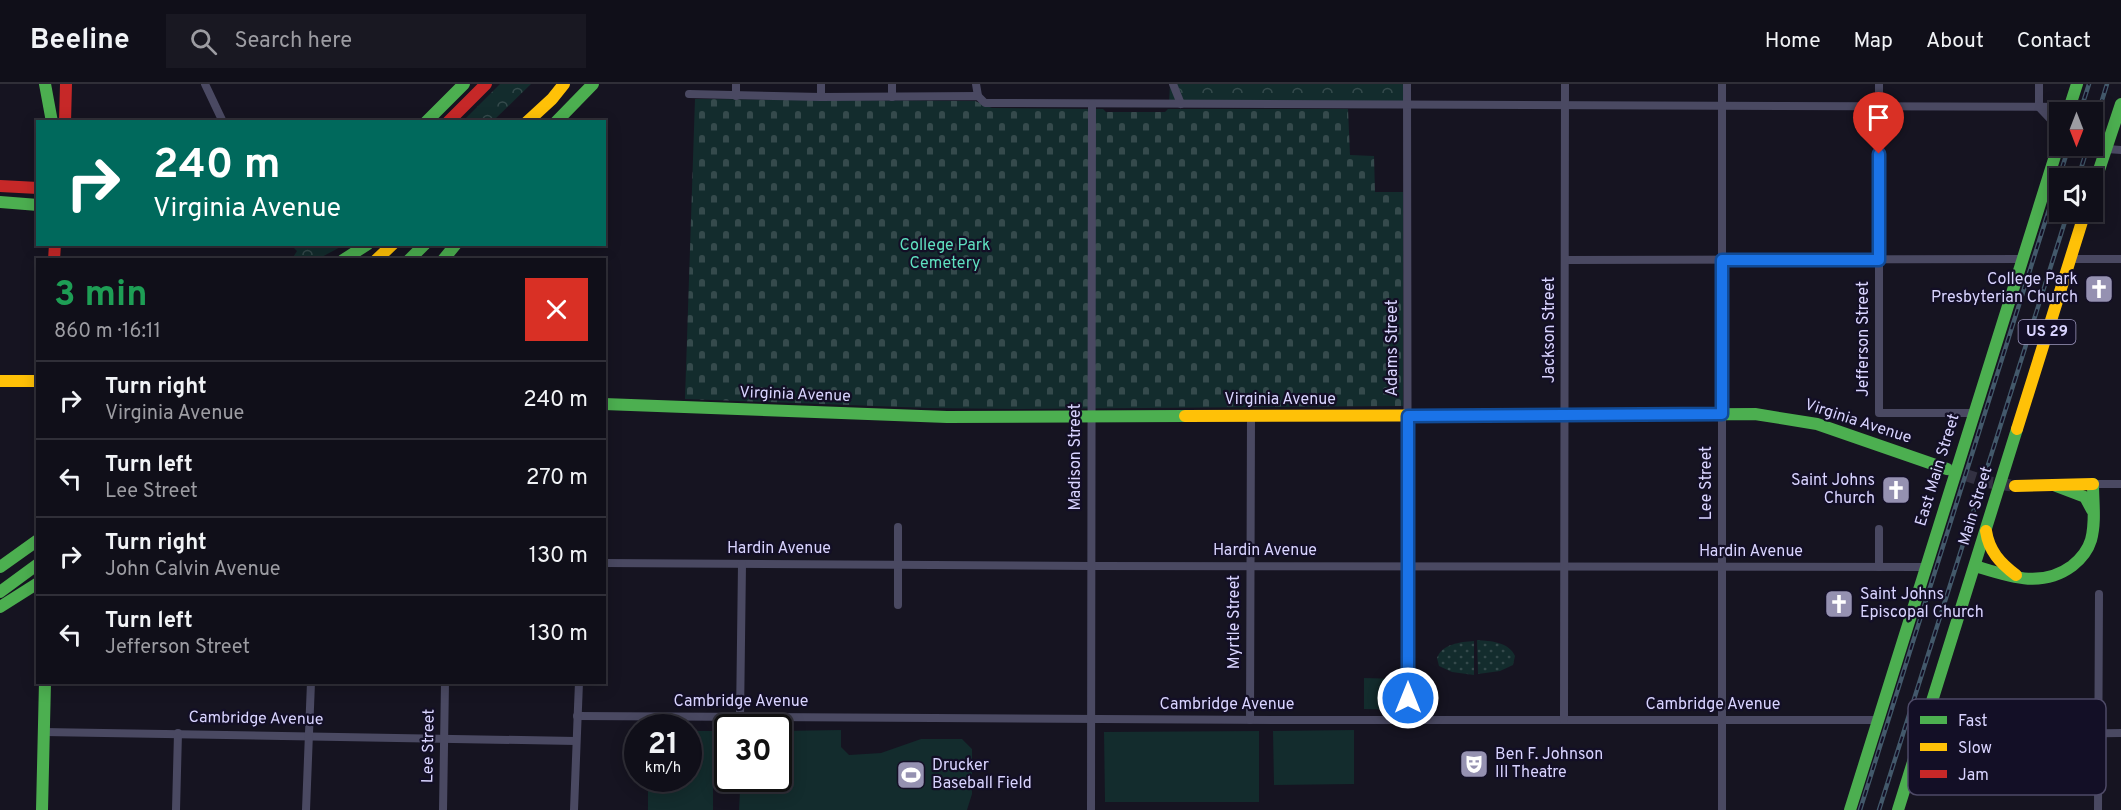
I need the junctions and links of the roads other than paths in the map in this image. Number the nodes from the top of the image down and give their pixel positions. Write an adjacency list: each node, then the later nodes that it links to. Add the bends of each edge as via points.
1 (45, 84): 36 (main road)
2 (66, 84): 37 (main road)
3 (205, 84): 38 (street)
4 (464, 84): 39 (main road)
5 (486, 84): 40 (main road)
6 (564, 84): 24 (main road)
7 (593, 84): 43 (main road)
8 (736, 84): 20 (street)
9 (821, 84): 22 (street)
10 (892, 84): 23 (street)
11 (976, 84): 21 (street)
12 (1173, 84): 27 (street)
13 (1407, 84): 29 (street, Adams Street)
14 (1565, 84): 30 (street, Jackson Street)
15 (1722, 84): 31 (street, Lee Street)
16 (1879, 84): 32 (street, Jefferson Street)
17 (2039, 84): 33 (street)
18 (2077, 84): 25 (main road)
19 (689, 94): 20 (street)
20 (735, 96): 22 (street)
21 (978, 96): 23 (street); 26 (street, via 985,103)
22 (821, 97): 23 (street)
23 (892, 97)
24 (552, 99): 41 (main road); 42 (main road)
25 (2071, 102)
26 (1092, 104): 27 (street); 75 (street, Madison Street)
27 (1180, 104): 29 (street)
28 (2121, 104): 44 (main road)
29 (1407, 105): 30 (street); 74 (street, Adams Street)
30 (1565, 106): 31 (street); 64 (street, Jackson Street)
31 (1722, 106): 32 (street); 65 (street, Lee Street)
32 (1879, 106): 33 (street); 66 (street, Jefferson Street)
33 (2039, 107): 34 (street); 35 (street)
34 (2049, 108)
35 (2049, 118)
36 (52, 120)
37 (65, 120)
38 (222, 120)
39 (428, 120)
40 (450, 120)
41 (518, 120)
42 (529, 120)
43 (559, 120)
44 (2107, 149): 45 (street); 47 (main road)
45 (2121, 150)
46 (2055, 156): 61 (main road, East Main Street)
47 (2100, 168)
48 (0, 186): 49 (main road)
49 (36, 188)
50 (0, 202): 51 (main road)
51 (36, 205)
52 (2082, 222): 62 (main road, Main Street / US 29)
53 (365, 246): 57 (main road)
54 (391, 246): 58 (main road)
55 (423, 246): 59 (main road)
56 (454, 246): 60 (main road)
57 (346, 258)
58 (378, 258)
59 (411, 258)
60 (445, 258)
61 (2022, 259): 66 (street); 71 (main road, East Main Street)
62 (2069, 259): 63 (street); 85 (main road, Main Street / US 29)
63 (2121, 259)
64 (1565, 260): 65 (street); 73 (street, Jackson Street)
65 (1722, 260): 66 (street); 72 (street, Lee Street)
66 (1879, 260): 70 (street, Jefferson Street)
67 (0, 381): 68 (main road)
68 (36, 381)
69 (606, 404): 75 (main road, Virginia Avenue, via 947,417)
70 (1879, 413): 71 (street, Virginia Avenue)
71 (1973, 413): 99 (main road, East Main Street)
72 (1722, 414): 73 (main road, Virginia Avenue); 77 (main road, Virginia Avenue, via 1755,414 1817,424); 97 (street, Lee Street)
73 (1564, 415): 74 (main road, Virginia Avenue); 96 (street, Jackson Street)
74 (1408, 416): 76 (main road, Virginia Avenue); 95 (street, Adams Street)
75 (1091, 417): 76 (main road, Virginia Avenue); 91 (street, Madison Street)
76 (1251, 417): 94 (street, Myrtle Street)
77 (1947, 469)
78 (2093, 484): 79 (street); 81 (main road); 82 (main road)
79 (2121, 484)
80 (2015, 486): 81 (main road)
81 (2056, 486): 82 (main road, via 2085,497)
82 (2093, 512): 100 (main road, via 2089,548 2078,561 2044,578)
83 (898, 527): 90 (street)
84 (1879, 529): 98 (street)
85 (1986, 529): 92 (main road, Main Street / US 29); 100 (main road, via 1988,545 1995,556)
86 (36, 541): 93 (main road)
87 (606, 563): 88 (street, Hardin Avenue)
88 (742, 564): 90 (street, Hardin Avenue); 112 (street)
89 (36, 565): 102 (main road)
90 (898, 565): 91 (street, Hardin Avenue); 104 (street)
91 (1091, 566): 94 (street, Hardin Avenue); 116 (street, Madison Street)
92 (1975, 566): 100 (main road); 110 (main road, Main Street / US 29)
93 (0, 567)
94 (1250, 567): 95 (street, Hardin Avenue); 117 (street, Myrtle Street)
95 (1408, 567): 96 (street, Hardin Avenue); 118 (street, Adams Street)
96 (1564, 567): 97 (street, Hardin Avenue); 119 (street, Jackson Street)
97 (1722, 567): 98 (street, Hardin Avenue); 120 (street, Lee Street)
98 (1879, 567): 99 (street, Hardin Avenue)
99 (1925, 567): 121 (main road, East Main Street)
100 (2023, 579)
101 (36, 584): 105 (main road)
102 (0, 592)
103 (2099, 594): 111 (street)
104 (898, 605)
105 (0, 607)
106 (45, 684): 122 (main road)
107 (311, 684): 126 (street)
108 (445, 684): 127 (street, Lee Street)
109 (579, 684): 113 (street)
110 (1933, 699)
111 (2099, 699)
112 (740, 714)
113 (577, 716): 114 (street, Cambridge Avenue); 128 (street)
114 (714, 718)
115 (792, 718): 116 (street, Cambridge Avenue)
116 (1091, 719): 117 (street, Cambridge Avenue); 136 (street, Madison Street)
117 (1250, 720): 118 (street, Cambridge Avenue)
118 (1408, 720): 119 (street, Cambridge Avenue)
119 (1564, 720): 120 (street, Cambridge Avenue)
120 (1722, 720): 121 (street, Cambridge Avenue); 137 (street, Lee Street)
121 (1876, 720): 138 (main road, East Main Street)
122 (43, 732): 123 (street, Cambridge Avenue); 131 (main road)
123 (177, 733): 126 (street, Cambridge Avenue); 132 (street)
124 (2121, 733): 125 (street)
125 (2106, 734)
126 (309, 735): 127 (street, Cambridge Avenue); 133 (street)
127 (444, 738): 128 (street, Cambridge Avenue); 134 (street, Lee Street)
128 (576, 741): 135 (street)
129 (1908, 778): 139 (main road, Main Street / US 29)
130 (2098, 795): 140 (street)
131 (42, 810)
132 (176, 810)
133 (306, 810)
134 (443, 810)
135 (574, 810)
136 (1091, 810)
137 (1722, 810)
138 (1850, 810)
139 (1898, 810)
140 (2098, 810)

